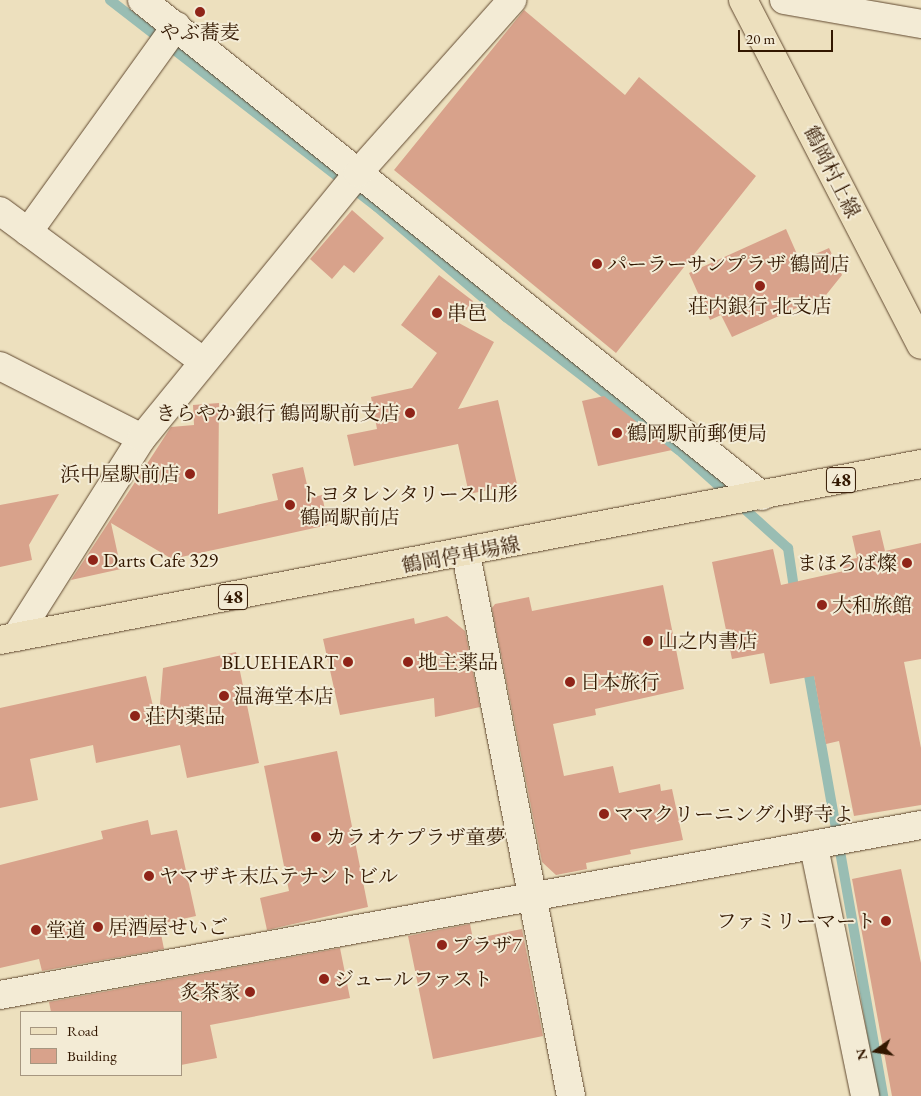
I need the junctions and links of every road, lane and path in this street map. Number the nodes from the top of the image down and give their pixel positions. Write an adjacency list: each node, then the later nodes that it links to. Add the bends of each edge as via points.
1 (142, 0): 6 (street)
2 (512, 0): 7 (street)
3 (743, 0): 10 (main road, 鶴岡村上線)
4 (784, 0): 5 (street)
5 (921, 24)
6 (176, 26): 7 (street); 9 (street)
7 (358, 173): 11 (street); 15 (street)
8 (0, 211): 9 (street)
9 (28, 232): 11 (street)
10 (921, 345)
11 (203, 362): 13 (street)
12 (0, 366): 13 (street)
13 (142, 438): 17 (street)
14 (921, 464): 15 (main road, 鶴岡停車場線 / 48)
15 (762, 496): 16 (main road, 鶴岡停車場線 / 48)
16 (466, 554): 17 (main road, 鶴岡停車場線 / 48); 20 (street)
17 (8, 639)
18 (921, 825): 19 (street)
19 (814, 847): 20 (street); 23 (street)
20 (534, 897): 21 (street); 22 (street)
21 (0, 995)
22 (571, 1096)
23 (865, 1096)

